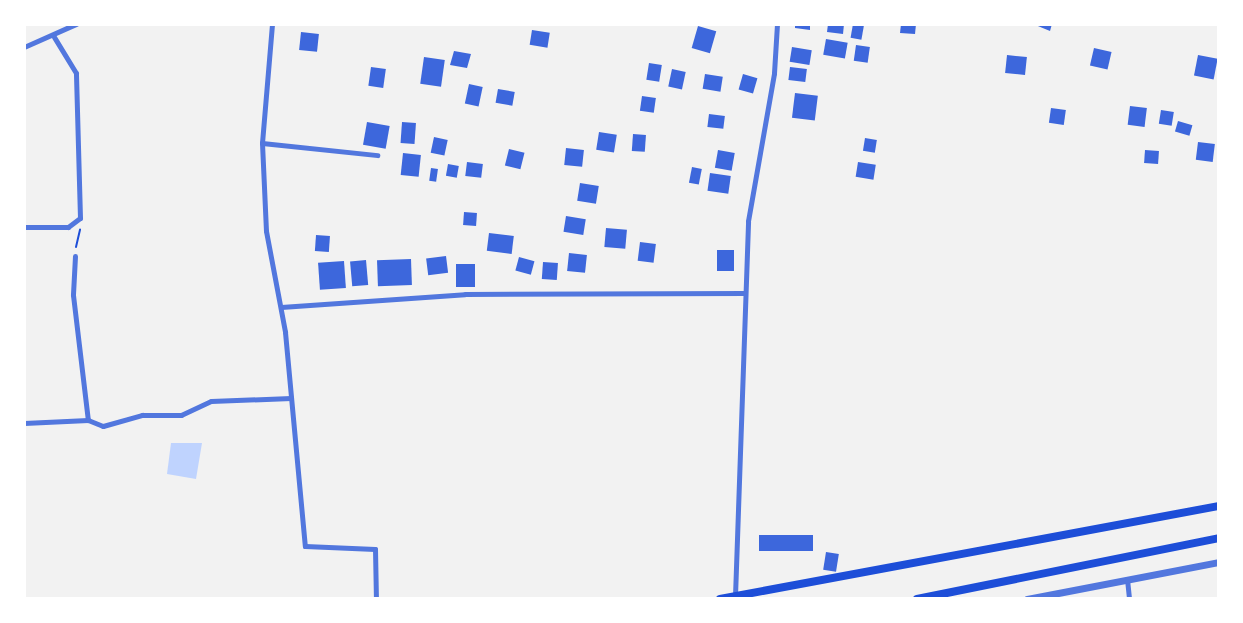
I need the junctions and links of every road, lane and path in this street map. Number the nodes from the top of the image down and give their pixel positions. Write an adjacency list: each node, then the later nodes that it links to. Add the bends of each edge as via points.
1 (76, 24): 4 (street)
2 (272, 24): 6 (street)
3 (777, 24): 11 (street, via 774,73 748,221)
4 (54, 37): 5 (street); 8 (street, via 76,74)
5 (24, 47)
6 (261, 143): 7 (street); 12 (street, via 266,231)
7 (377, 154)
8 (81, 218): 9 (street, via 68,227); 10 (path)
9 (24, 227)
10 (75, 256): 14 (street, via 73,295)
11 (745, 293): 12 (street, via 465,294); 20 (street)
12 (281, 307): 13 (street)
13 (291, 398): 14 (street, via 211,401 181,415 142,415 104,426); 21 (street, via 305,546 375,549)
14 (87, 420): 15 (street)
15 (24, 423)
16 (1219, 506): 20 (highway)
17 (1219, 538): 23 (highway)
18 (1219, 562): 19 (street)
19 (1127, 579): 24 (street); 25 (street)
20 (735, 596): 22 (highway)
21 (376, 599)
22 (720, 599)
23 (917, 599)
24 (1027, 599)
25 (1129, 599)

